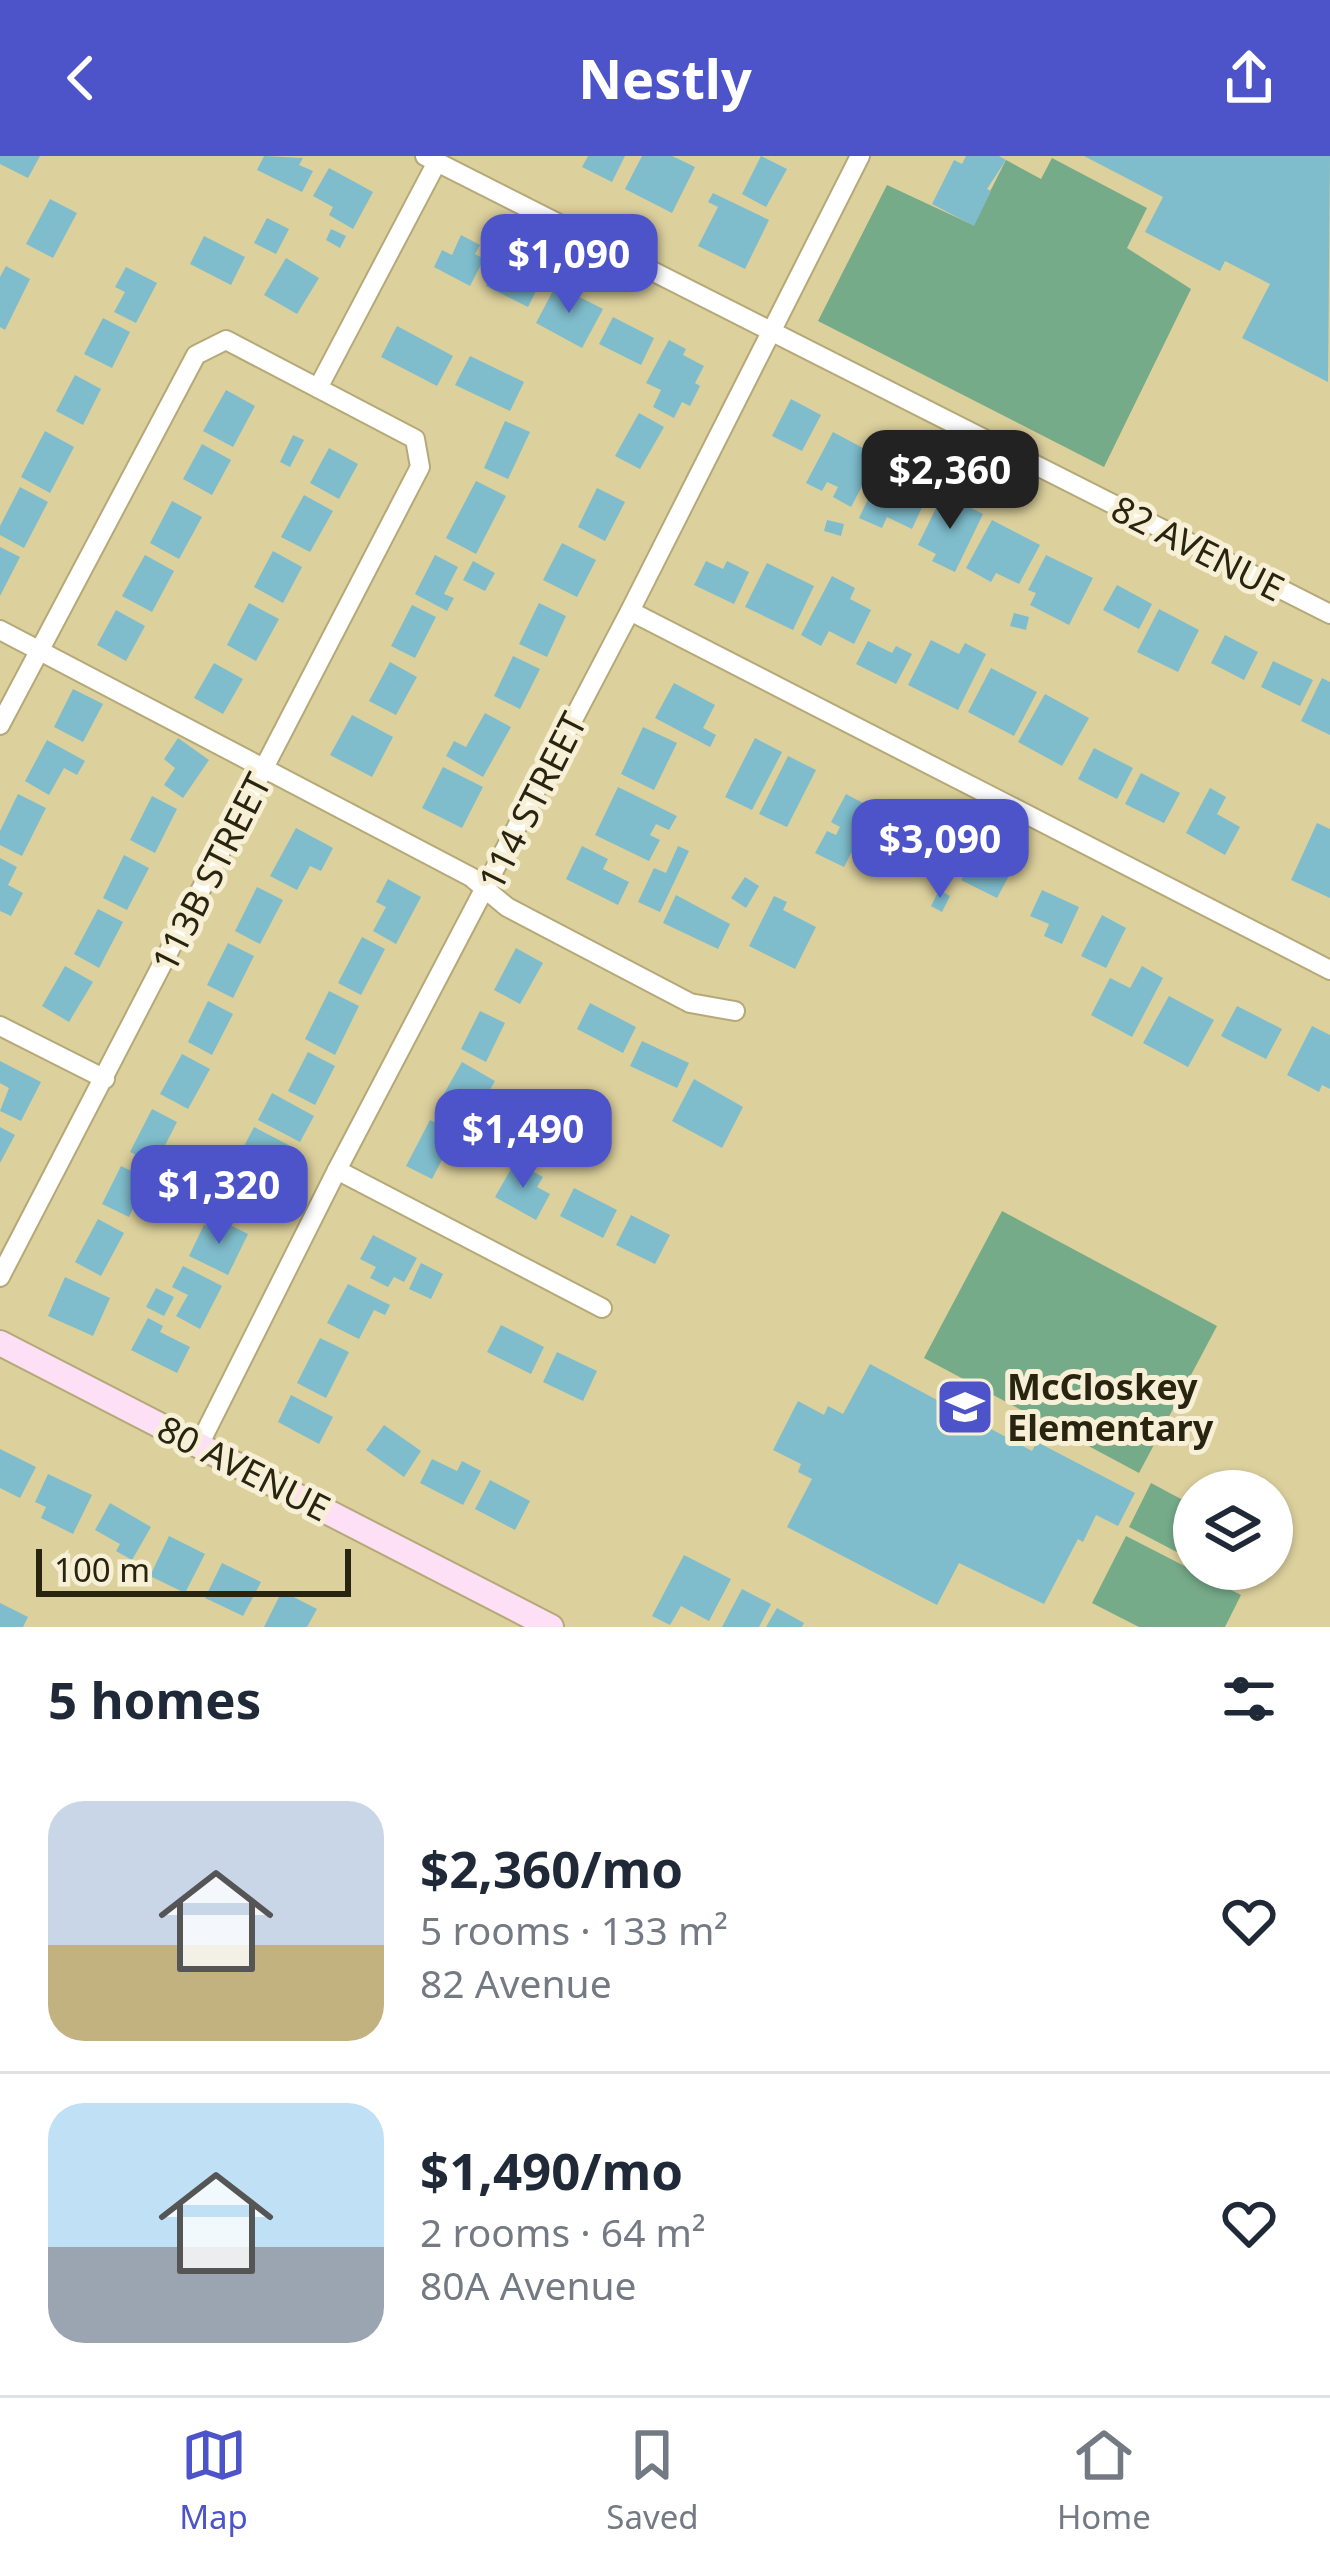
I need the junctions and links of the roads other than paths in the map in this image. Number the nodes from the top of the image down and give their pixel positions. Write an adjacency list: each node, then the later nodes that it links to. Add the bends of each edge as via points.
1 (860, 156): 3 (street, 114 STREET)
2 (431, 159): 3 (street, 82 AVENUE); 4 (street)
3 (772, 331): 5 (street, 114 STREET); 6 (street, 82 AVENUE)
4 (318, 388): 8 (street, via 226,340 196,355); 10 (street, 113B STREET, via 415,440 420,467)
5 (630, 611): 11 (street, 114 STREET); 12 (street)
6 (1330, 614)
7 (0, 630): 8 (street)
8 (39, 650): 9 (street); 10 (street)
9 (0, 725)
10 (264, 768): 11 (street); 15 (street, 113B STREET)
11 (487, 890): 13 (street, via 690,1003); 16 (street, 114 STREET)
12 (1330, 970)
13 (735, 1011)
14 (0, 1026): 15 (street)
15 (105, 1079): 17 (street, 113B STREET)
16 (338, 1170): 18 (street); 20 (street, 114 STREET)
17 (0, 1277)
18 (602, 1308)
19 (0, 1342): 20 (street, 80 AVENUE)
20 (199, 1444): 21 (street, 80 AVENUE)
21 (550, 1627)

